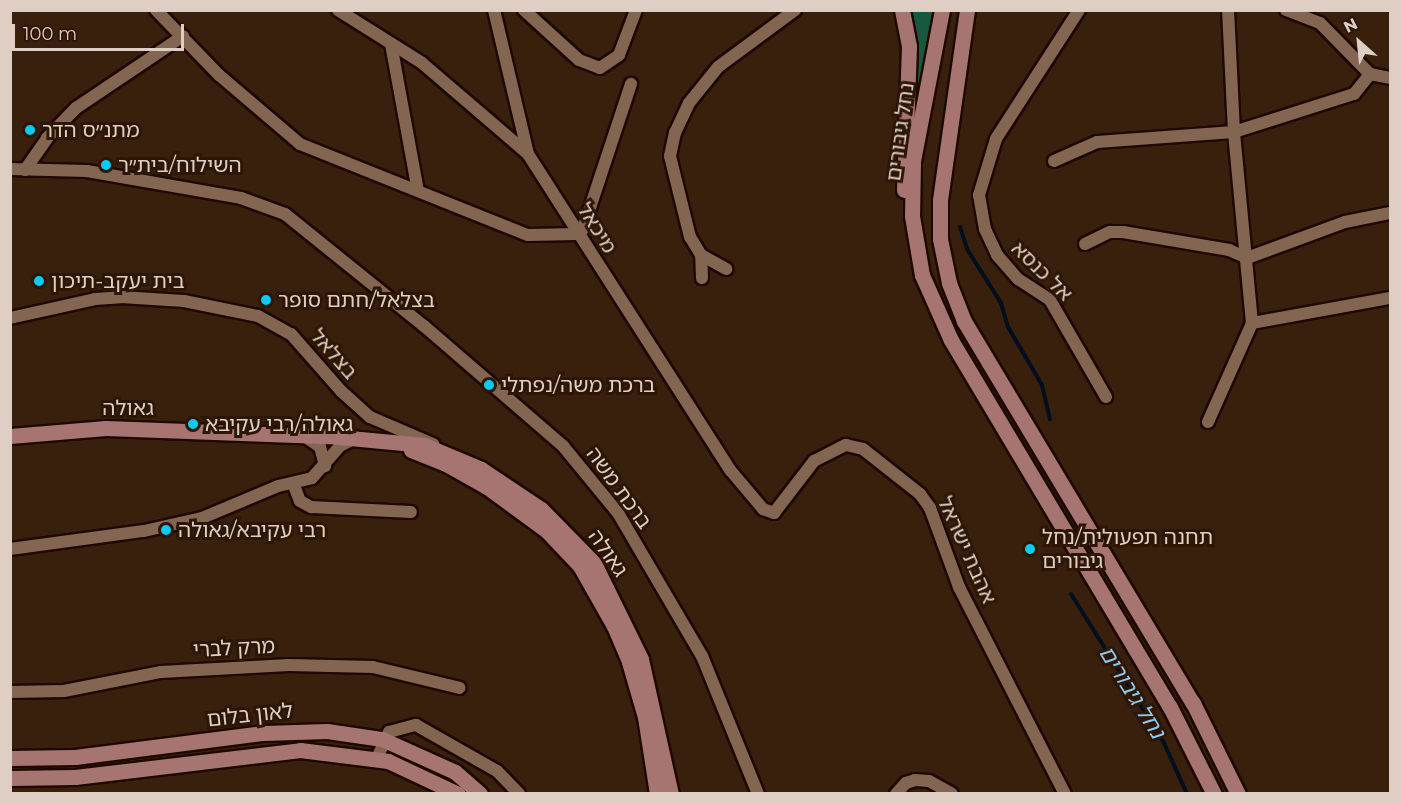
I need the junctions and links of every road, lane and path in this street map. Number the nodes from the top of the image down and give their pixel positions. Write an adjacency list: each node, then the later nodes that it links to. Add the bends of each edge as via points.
1 (338, 10): 14 (street, מיכאל)
2 (494, 10): 19 (street)
3 (525, 10): 4 (street, via 579,60 600,68 619,55)
4 (636, 10)
5 (795, 10): 27 (street, via 718,67 689,103 675,133 670,156 690,237)
6 (902, 10): 29 (street, via 909,46 902,167)
7 (942, 10): 29 (street, נחל גיבורים, via 913,160 912,216)
8 (967, 10): 63 (street, via 940,200 940,239 949,283 964,321 1187,693)
9 (1078, 10): 35 (street, אל כנסא, via 996,139 979,195 985,229 996,255 1018,279 1050,300)
10 (1228, 10): 18 (street)
11 (1286, 10): 15 (street, via 1320,23)
12 (161, 13): 13 (street)
13 (183, 36): 22 (street, via 76,108 47,138); 23 (street, via 227,82 300,144)
14 (391, 44): 19 (street, מיכאל, via 422,63); 23 (street)
15 (1370, 74): 16 (street); 18 (street, via 1354,94)
16 (1390, 78)
17 (632, 84): 25 (street, via 583,229)
18 (1234, 132): 20 (street, via 1097,142); 28 (street)
19 (528, 154): 25 (street, מיכאל)
20 (1054, 161)
21 (10, 169): 22 (street, ברכת משה)
22 (26, 170): 58 (street, ברכת משה, via 87,171 241,198 285,214 563,446 618,513 702,656)
23 (418, 191): 25 (street, via 528,235)
24 (1390, 213): 28 (street, via 1345,222)
25 (578, 234): 45 (street, מיכאל, via 731,471 763,509)
26 (1085, 244): 28 (street, via 1110,232 1123,232 1229,250)
27 (701, 255): 30 (street); 31 (street)
28 (1247, 258): 34 (street)
29 (919, 260): 62 (street, נחל גיבורים, via 951,340 1165,698)
30 (726, 268)
31 (702, 278)
32 (1390, 298): 34 (street)
33 (10, 318): 41 (street, בצלאל, via 95,298 121,297 184,301 258,316 291,334 341,391 370,417)
34 (1252, 323): 36 (street)
35 (1106, 397)
36 (1208, 422)
37 (302, 434): 38 (street, גאולה, via 106,428); 39 (street, גאולה); 42 (street, via 320,447)
38 (10, 436)
39 (355, 438): 40 (street, גאולה); 42 (street, via 340,446)
40 (390, 441): 41 (street, גאולה); 56 (street, גאולה, via 469,475 547,531 580,566 614,626 629,663 645,717)
41 (444, 451): 57 (street, גאולה, via 481,469 541,509 594,563 641,659)
42 (325, 466): 43 (street, via 312,478)
43 (293, 483): 44 (street, via 300,501 312,507); 46 (street, via 202,518 144,531)
44 (411, 512)
45 (774, 513): 61 (street, אהבת ישראל, via 784,506 814,461 846,445 863,449 909,482 930,508 959,587)
46 (10, 549)
47 (460, 688): 48 (street, מרק לברי, via 373,667 289,665 160,672 64,691)
48 (10, 692)
49 (382, 739): 50 (street, לאון בלום, via 301,730 75,757); 51 (street); 54 (street, לאון בלום, via 455,772); 55 (street, via 395,728 417,725 497,771)
50 (10, 758)
51 (376, 758): 52 (street, לאון בלום, via 300,750 75,777); 53 (street, לאון בלום, via 411,769)
52 (10, 778)
53 (458, 794)
54 (480, 794)
55 (519, 794)
56 (657, 794)
57 (670, 794)
58 (758, 794)
59 (896, 794): 60 (street, via 915,780 929,782)
60 (952, 794)
61 (1065, 794)
62 (1214, 794)
63 (1238, 794)

